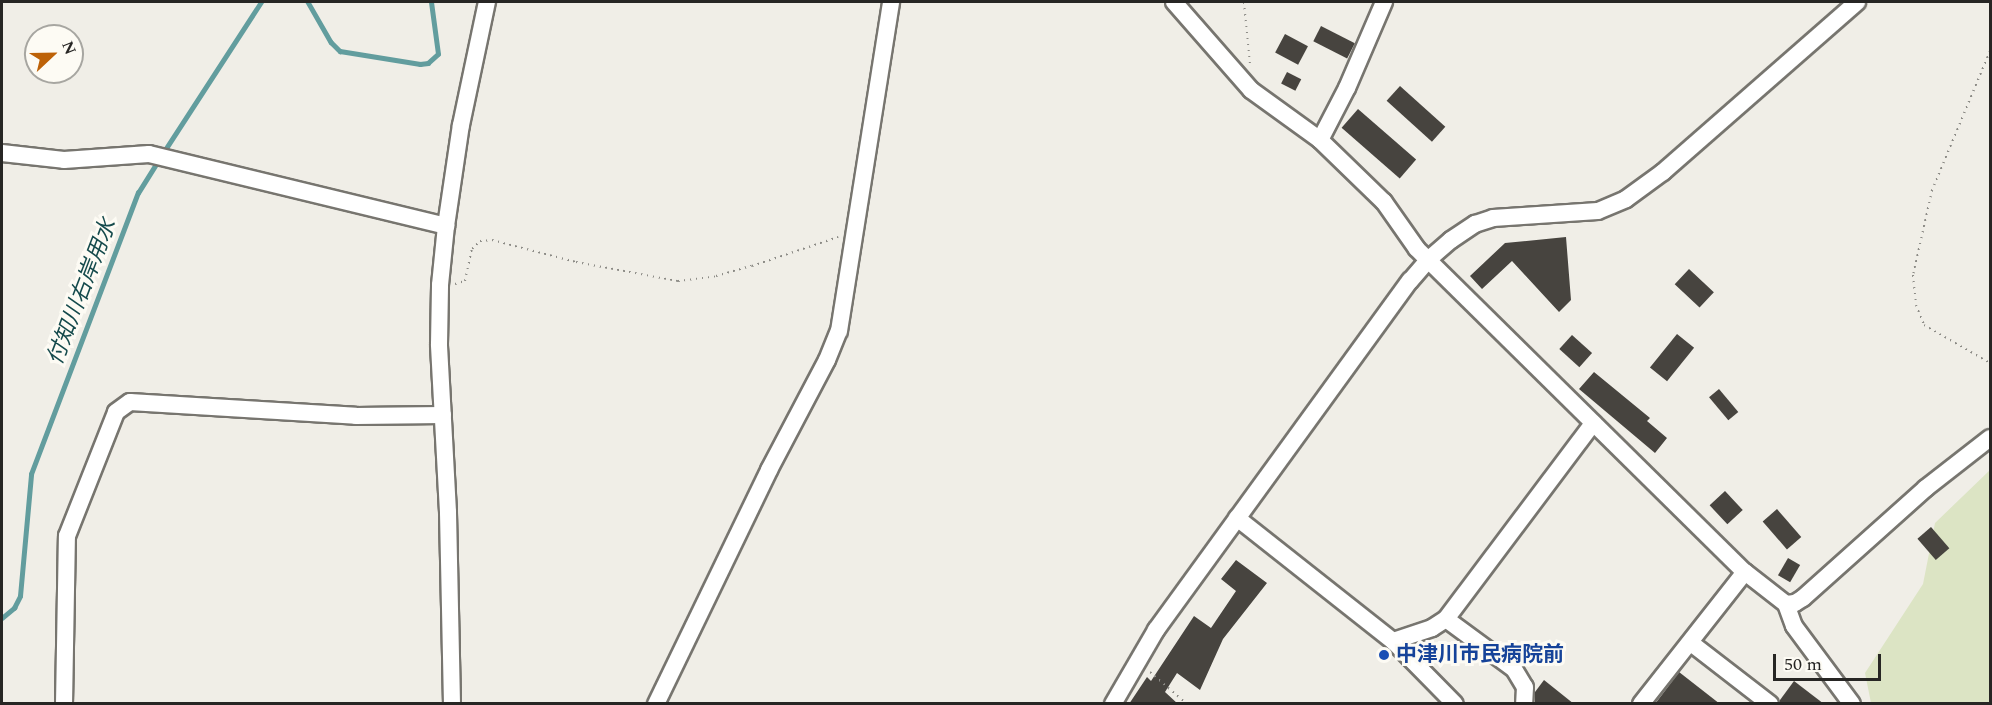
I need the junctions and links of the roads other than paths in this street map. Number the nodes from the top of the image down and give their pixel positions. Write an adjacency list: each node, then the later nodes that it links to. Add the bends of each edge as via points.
1 (487, 2): 8 (street, via 461,125)
2 (891, 2): 19 (street, via 839,331)
3 (1174, 2): 6 (street, via 1246,84)
4 (1384, 2): 6 (street)
5 (1857, 2): 9 (street, via 1672,165 1626,199 1598,210 1493,218 1451,240)
6 (1320, 140): 9 (street, via 1384,202 1417,249)
7 (2, 153): 8 (street, via 64,160 149,154)
8 (446, 226): 10 (street, via 439,344)
9 (1429, 259): 11 (street); 13 (street)
10 (443, 415): 20 (street, via 356,416 130,402 116,412 67,536); 21 (street)
11 (1593, 423): 14 (street); 16 (street)
12 (1990, 438): 15 (street, via 1926,488 1803,598)
13 (1237, 518): 17 (street); 22 (street, via 1137,660)
14 (1745, 572): 15 (street); 18 (street)
15 (1786, 604): 27 (street, via 1794,626)
16 (1446, 619): 17 (street); 24 (street, via 1514,669 1525,687)
17 (1393, 641): 23 (street)
18 (1691, 643): 25 (street); 26 (street)
19 (661, 701)
20 (64, 704)
21 (452, 704)
22 (1113, 704)
23 (1455, 704)
24 (1524, 704)
25 (1641, 704)
26 (1770, 704)
27 (1852, 704)

